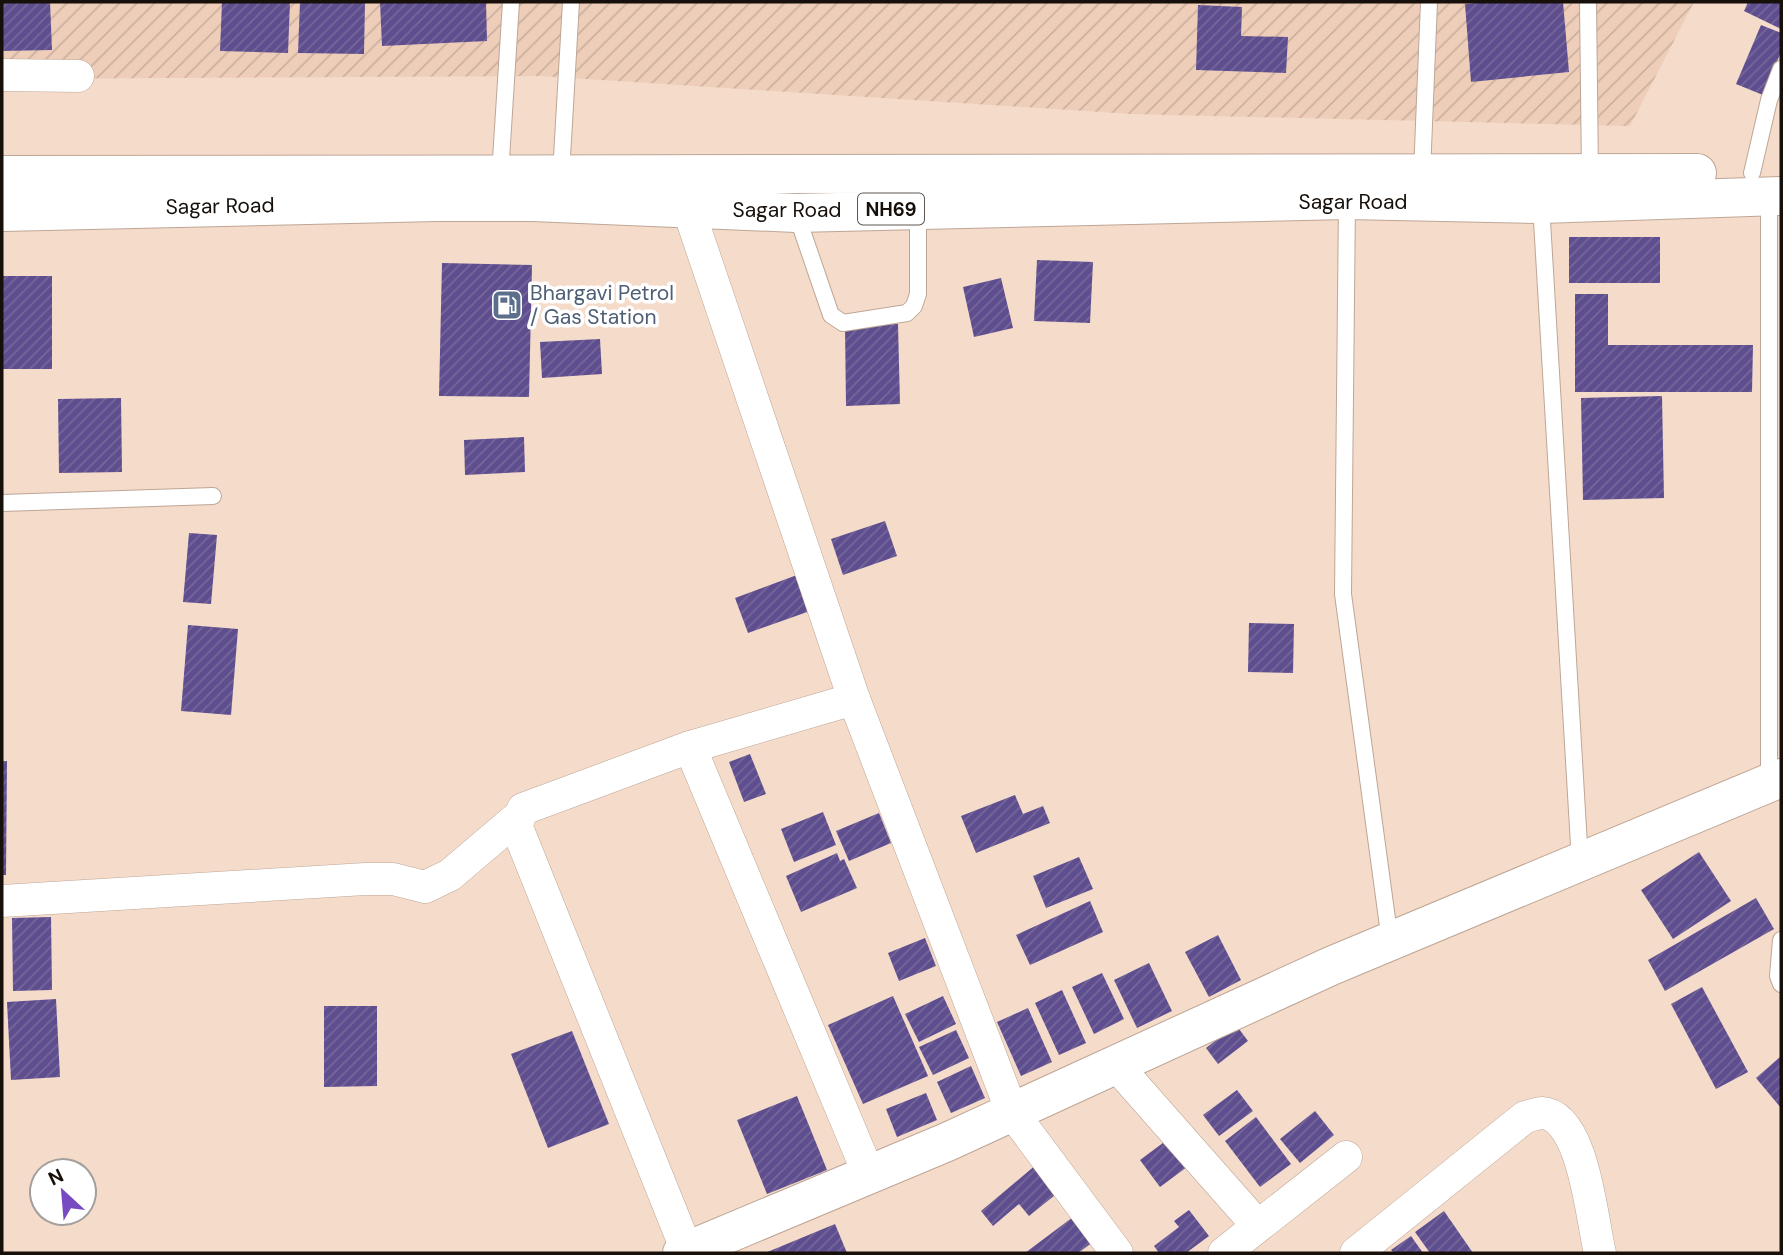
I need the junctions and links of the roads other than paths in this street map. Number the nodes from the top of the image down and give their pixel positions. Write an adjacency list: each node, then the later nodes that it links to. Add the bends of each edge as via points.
1 (511, 2): 11 (lane)
2 (571, 2): 11 (lane)
3 (1429, 2): 8 (lane)
4 (1588, 2): 9 (lane)
5 (1781, 69): 12 (lane, via 1769,100)
6 (2, 75): 7 (street)
7 (78, 76)
8 (1422, 173): 9 (main road, Sagar Road / NH69); 11 (main road, Sagar Road / NH69)
9 (1590, 174): 12 (main road, Sagar Road / NH69)
10 (2, 175): 11 (main road, Sagar Road / NH69)
11 (532, 183): 15 (main road, Sagar Road / NH69); 17 (main road, Sagar Road / NH69)
12 (1771, 184): 14 (main road, Sagar Road / NH69); 23 (lane, via 1766,208)
13 (1347, 200): 14 (main road, Sagar Road / NH69); 16 (main road, Sagar Road / NH69); 28 (lane, via 1343,594)
14 (1541, 204): 25 (lane)
15 (688, 208): 18 (main road, Sagar Road / NH69); 21 (street)
16 (918, 208): 18 (main road, Sagar Road / NH69); 18 (lane, via 918,294 914,306 907,313 843,323 831,316)
17 (2, 212)
18 (796, 213)
19 (213, 496): 20 (lane)
20 (2, 503)
21 (854, 699): 22 (street); 31 (street)
22 (690, 747): 24 (street, via 523,809); 33 (street)
23 (1775, 780): 25 (main road)
24 (517, 818): 26 (street, via 431,887 365,879); 36 (street)
25 (1580, 862): 28 (main road)
26 (2, 901)
27 (1781, 940): 29 (lane)
28 (1391, 941): 30 (main road)
29 (1781, 984)
30 (1116, 1065): 31 (main road); 34 (street)
31 (1012, 1112): 33 (main road); 37 (street)
32 (1346, 1157): 34 (street)
33 (869, 1175): 36 (main road)
34 (1257, 1225): 38 (street)
35 (1593, 1249): 39 (street, via 1588,1189 1573,1137 1543,1113 1525,1117)
36 (685, 1252)
37 (1117, 1253)
38 (1224, 1253)
39 (1356, 1253)

